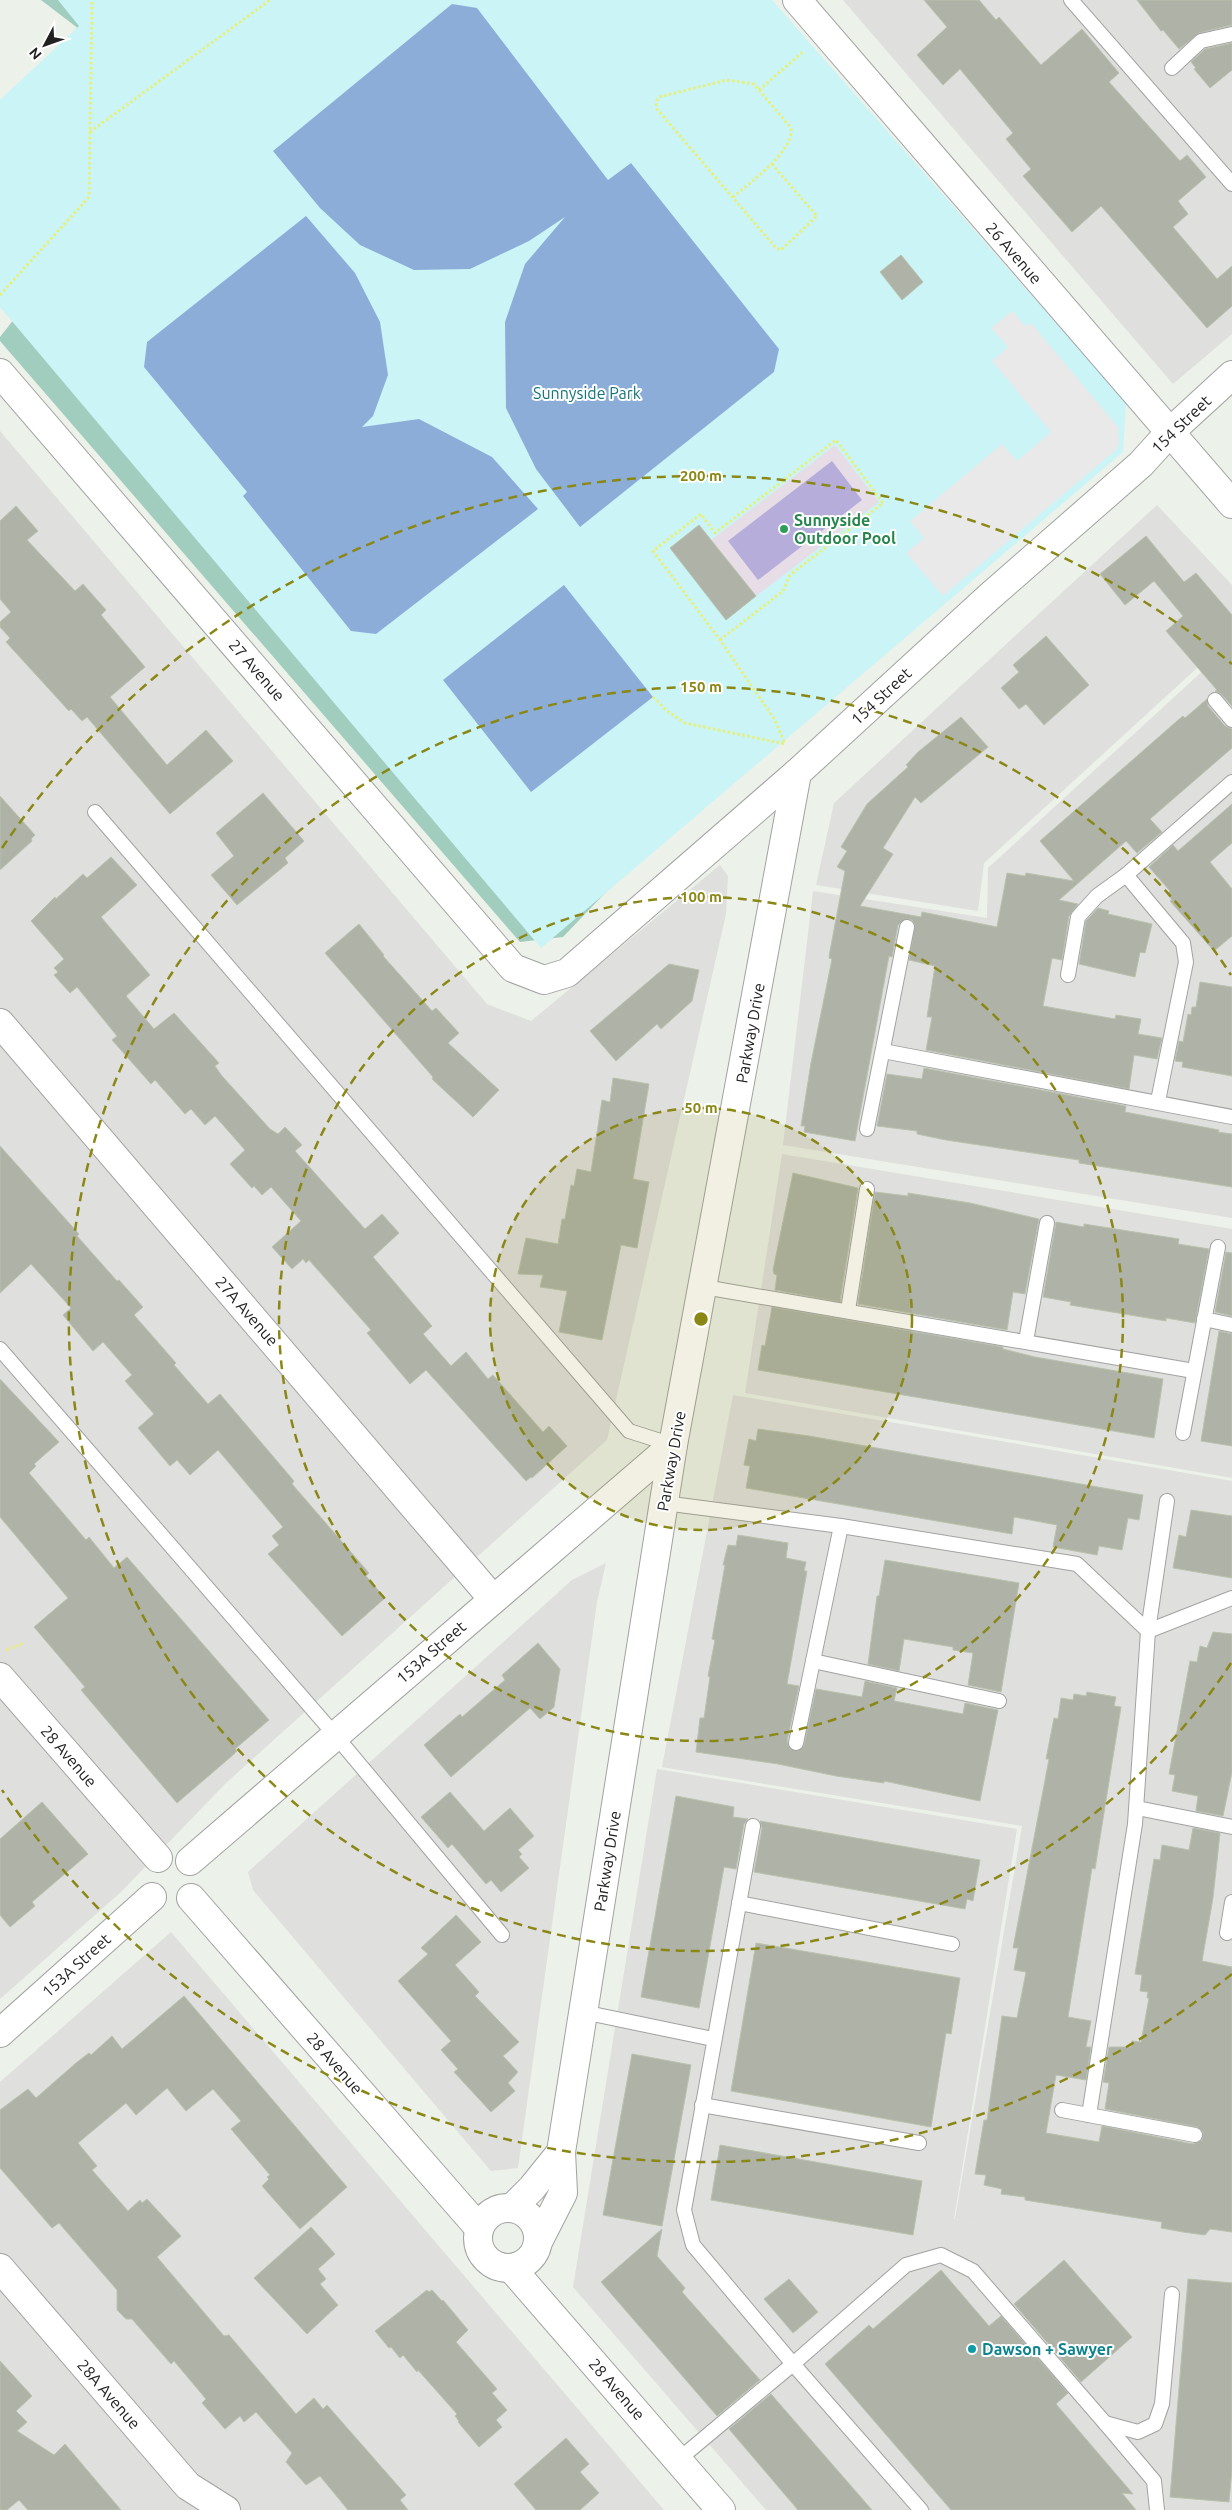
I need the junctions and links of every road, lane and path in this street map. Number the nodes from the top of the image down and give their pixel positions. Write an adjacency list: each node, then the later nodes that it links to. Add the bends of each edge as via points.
1 (92, 0): 9 (path)
2 (270, 0): 9 (path)
3 (797, 0): 5 (street, 26 Avenue)
4 (1071, 0): 11 (lane)
5 (825, 33): 8 (path); 16 (street, 26 Avenue)
6 (1232, 34): 7 (lane, via 1201,42)
7 (1172, 68)
8 (760, 90): 10 (path, via 791,128 790,141); 12 (path, via 754,84 727,80 659,97 656,102 657,109)
9 (90, 132): 13 (path, via 89,197)
10 (771, 163): 12 (path); 12 (path, via 817,216 784,249 776,248)
11 (1232, 184)
12 (733, 197)
13 (0, 295)
14 (0, 373): 27 (street, 27 Avenue)
15 (1232, 375): 16 (street, 154 Street)
16 (1170, 432): 17 (street, 26 Avenue); 22 (street, 154 Street, via 1141,464 989,597)
17 (1232, 504)
18 (720, 640): 18 (path, via 654,551 701,514 715,533 836,440 883,503 790,575 783,591); 19 (path, via 775,720 785,744 685,723)
19 (653, 697)
20 (1215, 700): 21 (lane)
21 (1232, 720)
22 (797, 773): 27 (street, 154 Street, via 567,973 544,980); 37 (street, Parkway Drive)
23 (1232, 782): 25 (lane)
24 (95, 812): 45 (lane, via 629,1431)
25 (1126, 875): 28 (lane, via 1097,896 1078,917); 31 (lane, via 1183,943 1186,962)
26 (907, 927): 30 (lane)
27 (513, 968)
28 (1068, 975)
29 (0, 1023): 50 (street, 27A Avenue)
30 (882, 1052): 31 (lane); 33 (lane)
31 (1158, 1101): 32 (lane)
32 (1232, 1117)
33 (867, 1129)
34 (867, 1189): 38 (lane)
35 (1048, 1223): 41 (lane)
36 (1218, 1247): 39 (lane)
37 (704, 1287): 38 (lane); 45 (street, Parkway Drive)
38 (848, 1310): 41 (lane)
39 (1204, 1320): 40 (lane); 43 (lane)
40 (1232, 1325)
41 (1026, 1341): 43 (lane)
42 (0, 1349): 57 (lane)
43 (1194, 1371): 44 (lane)
44 (1183, 1433)
45 (673, 1445): 47 (street, Parkway Drive); 50 (street, 153A Street)
46 (1167, 1501): 51 (lane)
47 (664, 1502): 48 (lane); 71 (street, Parkway Drive)
48 (841, 1526): 51 (lane, via 1077,1564); 54 (lane)
49 (1232, 1598): 51 (lane)
50 (493, 1599): 57 (street, 153A Street)
51 (1148, 1631): 59 (lane)
52 (24, 1643): 53 (path)
53 (0, 1652)
54 (813, 1661): 56 (lane); 58 (lane)
55 (0, 1677): 62 (street, 28 Avenue)
56 (999, 1701)
57 (335, 1735): 63 (street, 153A Street); 69 (lane)
58 (796, 1743)
59 (1137, 1808): 61 (lane); 76 (lane)
60 (753, 1826): 67 (lane)
61 (1232, 1827)
62 (158, 1858): 63 (street, via 175,1854); 64 (street, via 146,1876)
63 (190, 1861): 65 (street, via 198,1876 198,1885)
64 (152, 1897): 65 (street, via 166,1906 183,1904); 72 (street, 153A Street)
65 (191, 1898): 81 (street, 28 Avenue)
66 (1232, 1902): 68 (lane)
67 (739, 1903): 70 (lane); 73 (lane)
68 (1227, 1933)
69 (502, 1935)
70 (952, 1944)
71 (583, 2012): 73 (lane); 79 (street, Parkway Drive)
72 (0, 2033)
73 (713, 2039): 74 (lane)
74 (702, 2105): 78 (lane); 86 (lane, via 684,2210 693,2245)
75 (1062, 2110): 76 (lane)
76 (1089, 2115): 77 (lane)
77 (1195, 2135)
78 (919, 2143)
79 (561, 2152): 80 (street, Parkway Drive); 82 (street, Parkway Drive, via 563,2193)
80 (512, 2208): 81 (street, via 492,2212); 82 (street, via 535,2223)
81 (479, 2228): 84 (street, via 477,2238 484,2257 492,2264)
82 (538, 2242): 84 (street, via 530,2260)
83 (0, 2268): 89 (street, 28A Avenue, via 188,2486)
84 (512, 2269): 88 (street, 28 Avenue)
85 (1172, 2294): 87 (lane, via 1162,2404 1154,2424 1138,2432)
86 (794, 2364): 87 (lane, via 906,2265 941,2255 972,2271); 88 (lane); 91 (lane)
87 (1105, 2423): 92 (lane, via 1154,2481)
88 (678, 2460): 90 (street, 28 Avenue)
89 (226, 2510)
90 (721, 2510)
91 (921, 2510)
92 (1157, 2510)

